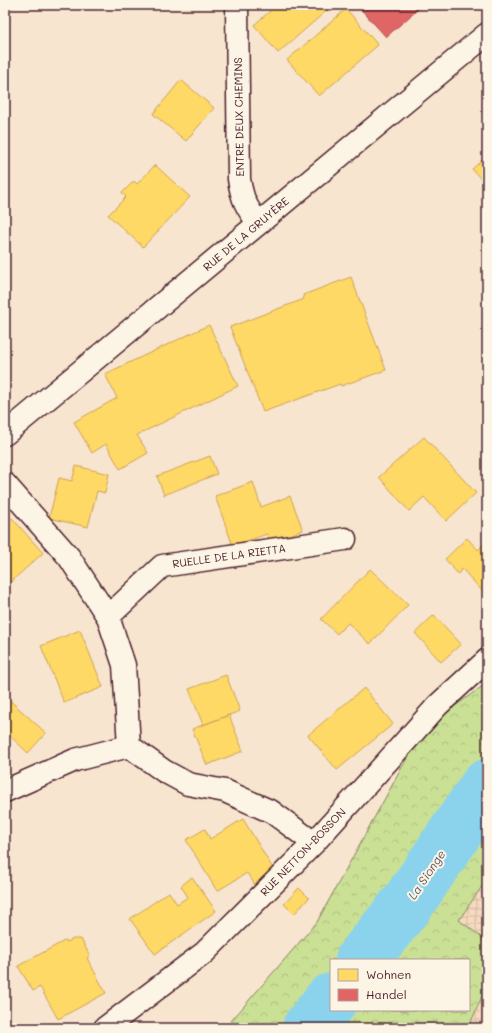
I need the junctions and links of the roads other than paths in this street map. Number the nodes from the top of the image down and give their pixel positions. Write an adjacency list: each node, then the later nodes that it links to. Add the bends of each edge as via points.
1 (238, 5): 3 (street, ENTRE DEUX CHEMINS, via 239,178 245,203)
2 (487, 34): 3 (street, RUE DE LA GRUYÈRE)
3 (259, 224): 4 (street, RUE DE LA GRUYÈRE)
4 (5, 434)
5 (5, 484): 7 (street, via 68,557)
6 (345, 539): 7 (street, RUELLE DE LA RIETTA, via 162,566)
7 (108, 617): 9 (street, via 124,665)
8 (487, 660): 11 (street, RUE NETTON-BOSSON, via 438,705)
9 (129, 746): 10 (street, via 75,760); 11 (street, via 164,771 188,784 225,791 272,812)
10 (5, 792)
11 (314, 844): 12 (street, RUE NETTON-BOSSON, via 204,953)
12 (105, 1028)

